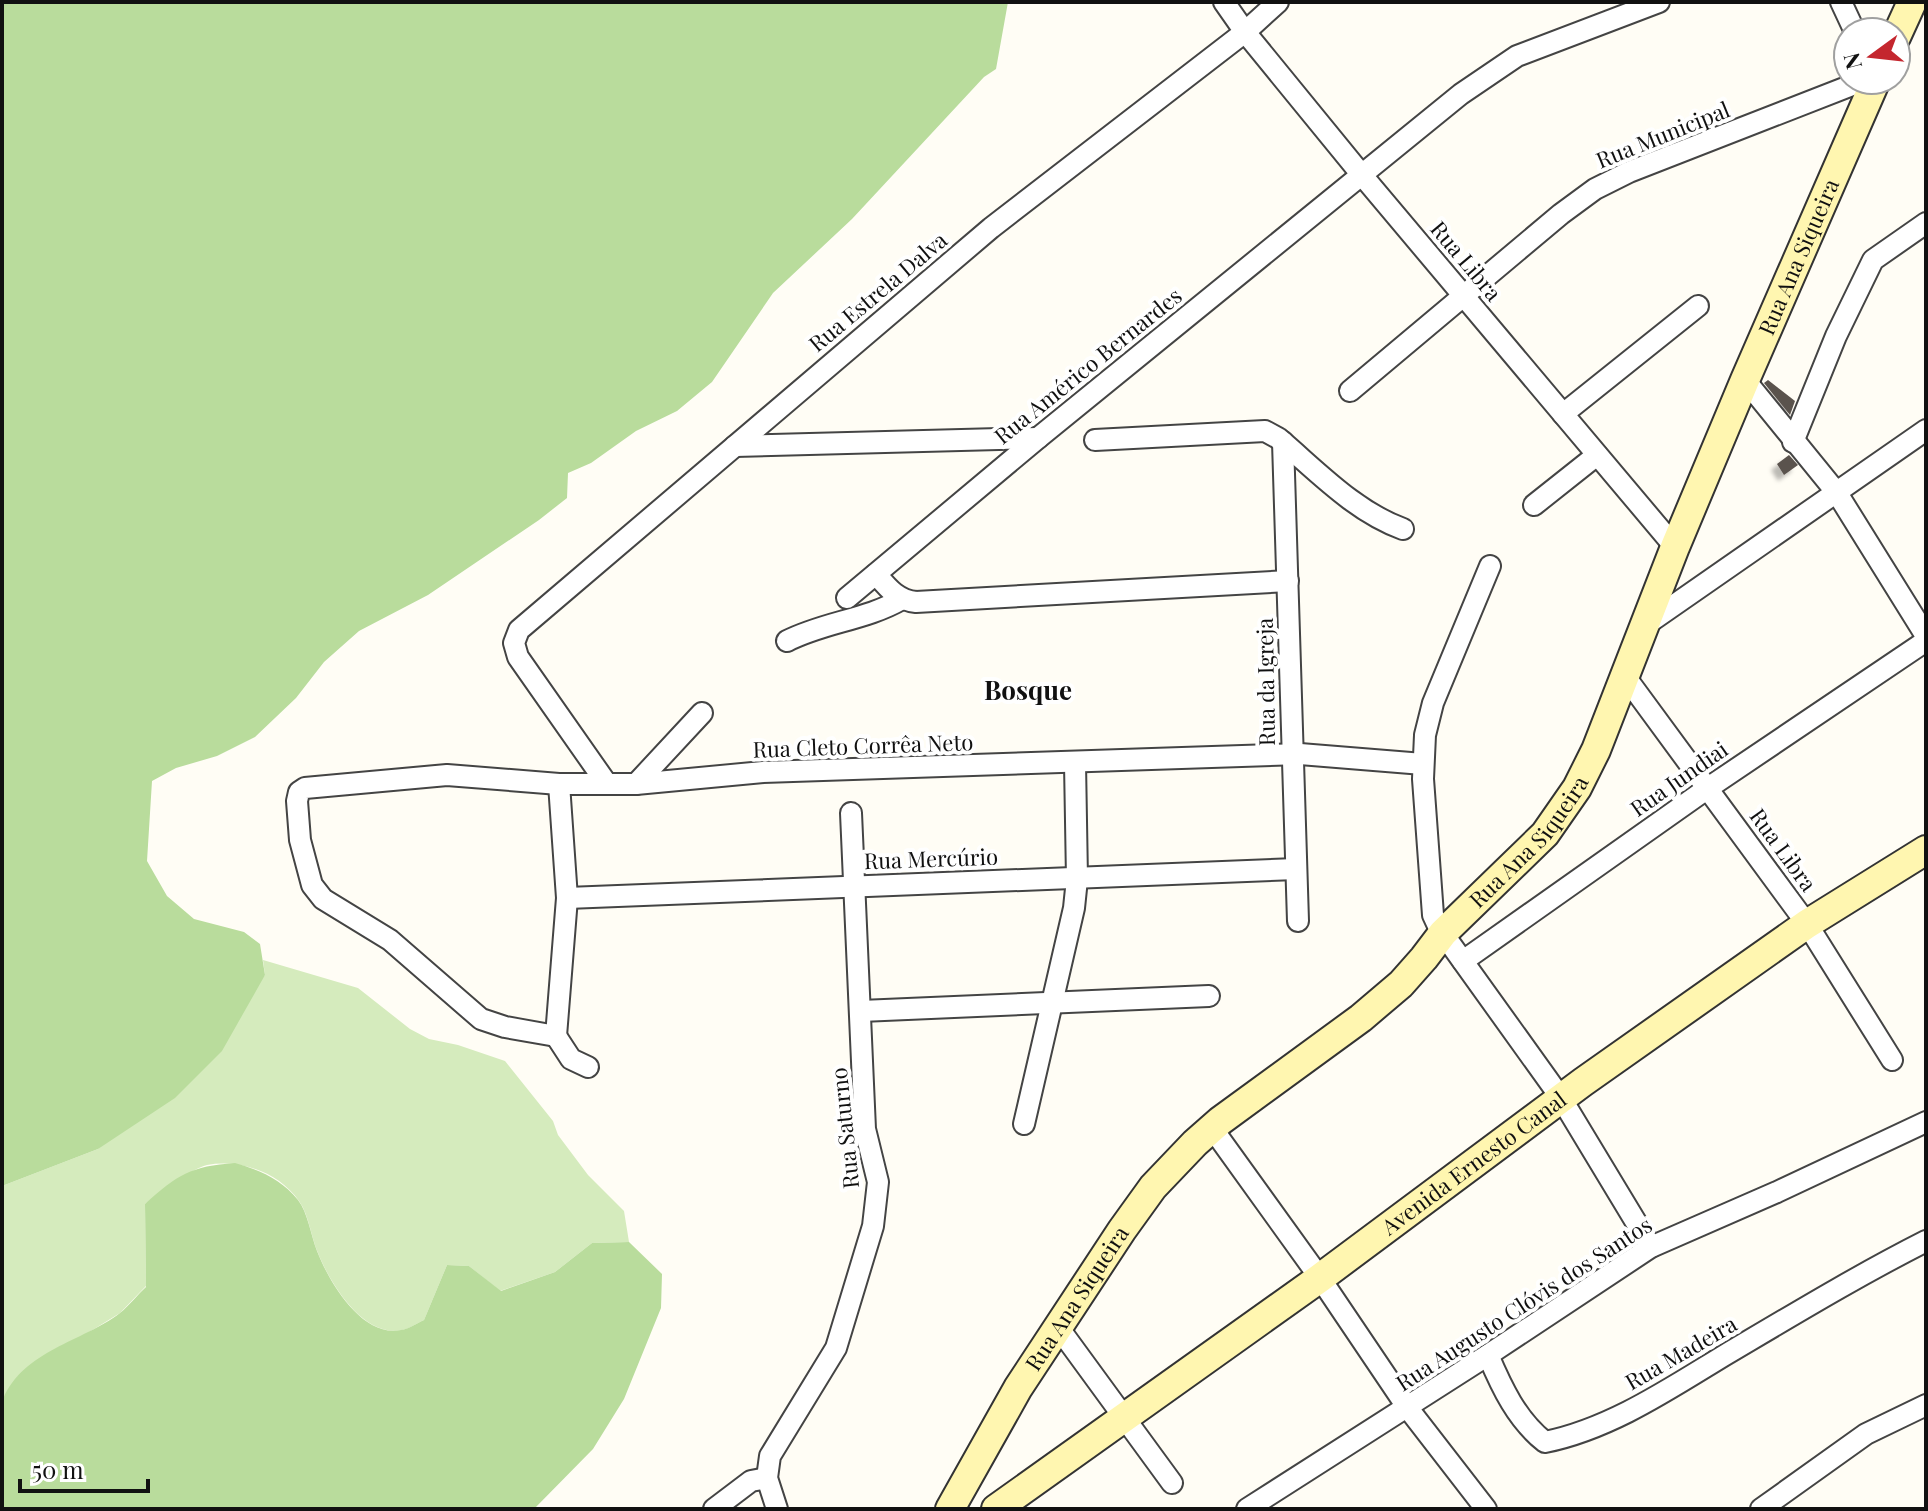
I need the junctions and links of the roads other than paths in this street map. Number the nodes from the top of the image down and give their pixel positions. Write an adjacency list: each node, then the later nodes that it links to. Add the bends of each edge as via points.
1 (1224, 2): 4 (street, Rua Libra)
2 (1278, 2): 4 (street, Rua Estrela Dalva)
3 (1659, 2): 7 (street, Rua Américo Bernardes, via 1517,56)
4 (1245, 32): 7 (street, Rua Libra); 19 (street, Rua Estrela Dalva, via 991,228)
5 (1832, 93): 9 (street, Rua Municipal, via 1604,184)
6 (1869, 96): 11 (street, Rua Ana Siqueira)
7 (1361, 174): 9 (street, Rua Libra); 15 (street, Rua Américo Bernardes)
8 (1926, 223): 18 (street, via 1873,260)
9 (1463, 296): 12 (street, Rua Municipal); 13 (street, Rua Libra)
10 (1698, 306): 13 (street)
11 (1745, 380): 18 (street); 24 (street, Rua Ana Siqueira)
12 (1350, 391)
13 (1563, 414): 20 (street, Rua Libra)
14 (1926, 430): 21 (street)
15 (1038, 438): 19 (street); 26 (street, Rua Américo Bernardes)
16 (1095, 440): 17 (street, via 1259,430)
17 (1283, 442): 23 (street, via 1352,502); 27 (street, Rua da Igreja)
18 (1793, 442): 21 (street)
19 (735, 446): 39 (street, Rua Estrela Dalva, via 519,630 514,643 518,657)
20 (1597, 455): 22 (street); 24 (street, Rua Libra)
21 (1837, 493): 30 (street); 31 (street)
22 (1534, 505)
23 (1403, 529)
24 (1675, 547): 30 (street, Rua Ana Siqueira)
25 (1490, 566): 37 (street, via 1433,703)
26 (876, 574): 28 (street, Rua Américo Bernardes); 29 (street)
27 (1288, 581): 29 (street, via 924,602); 35 (street, Rua da Igreja)
28 (847, 598)
29 (902, 599): 32 (street)
30 (1644, 626): 33 (street, Rua Ana Siqueira)
31 (1926, 639): 41 (street, Rua Jundiai)
32 (787, 641)
33 (1624, 675): 41 (street, Rua Libra); 50 (street, Rua Ana Siqueira, via 1596,750 1545,834)
34 (702, 713): 40 (street)
35 (1291, 754): 36 (street, Rua Cleto Corrêa Neto); 37 (street, Rua Cleto Corrêa Neto); 44 (street, Rua da Igreja)
36 (1075, 763): 40 (street, Rua Cleto Corrêa Neto, via 763,772); 45 (street)
37 (1423, 764): 50 (street, via 1432,906)
38 (559, 784): 39 (street, Rua Cleto Corrêa Neto); 47 (street); 55 (street, Rua Cleto Corrêa Neto, via 447,775 305,788 297,801 300,840 312,885 323,899 390,940 481,1019)
39 (607, 784): 40 (street, Rua Cleto Corrêa Neto)
40 (636, 784)
41 (1708, 788): 49 (street, Rua Libra); 51 (street, Rua Jundiai)
42 (851, 813): 46 (street, Rua Saturno)
43 (1926, 850): 49 (street, Avenida Ernesto Canal)
44 (1296, 869): 45 (street, Rua Mercúrio); 48 (street, Rua da Igreja)
45 (1077, 879): 46 (street, Rua Mercúrio); 53 (street)
46 (854, 885): 47 (street, Rua Mercúrio); 54 (street, Rua Saturno)
47 (567, 898): 55 (street)
48 (1298, 921)
49 (1807, 924): 56 (street, Rua Libra); 58 (street, Avenida Ernesto Canal)
50 (1443, 933): 51 (street); 61 (street, Rua Ana Siqueira, via 1413,973 1375,1008)
51 (1463, 961): 58 (street)
52 (1209, 996): 53 (street)
53 (1053, 1003): 54 (street); 60 (street)
54 (861, 1011): 70 (street, Rua Saturno, via 865,1129 878,1182 873,1226 836,1348 779,1438)
55 (556, 1036): 57 (street, via 571,1059)
56 (1892, 1060)
57 (588, 1067)
58 (1561, 1098): 63 (street); 64 (street, Avenida Ernesto Canal)
59 (1926, 1122): 63 (street, Rua Augusto Clóvis dos Santos)
60 (1024, 1124)
61 (1212, 1128): 64 (street); 65 (street, Rua Ana Siqueira, via 1147,1195)
62 (1926, 1241): 66 (street, Rua Madeira, via 1673,1386 1570,1437 1545,1442 1532,1431 1502,1389)
63 (1651, 1247): 66 (street, Rua Augusto Clóvis dos Santos)
64 (1320, 1278): 68 (street); 69 (street, Avenida Ernesto Canal)
65 (1058, 1327): 69 (street); 72 (street, Rua Ana Siqueira, via 1018,1388)
66 (1488, 1355): 68 (street, Rua Augusto Clóvis dos Santos)
67 (1926, 1405): 77 (street, via 1866,1434)
68 (1407, 1407): 75 (street, Rua Augusto Clóvis dos Santos); 76 (street)
69 (1124, 1417): 71 (street); 72 (street, Avenida Ernesto Canal, via 1029,1485)
70 (767, 1478): 73 (street, via 751,1481); 74 (street)
71 (1172, 1483)
72 (973, 1497)
73 (714, 1509)
74 (777, 1509)
75 (1247, 1509)
76 (1486, 1509)
77 (1761, 1509)

